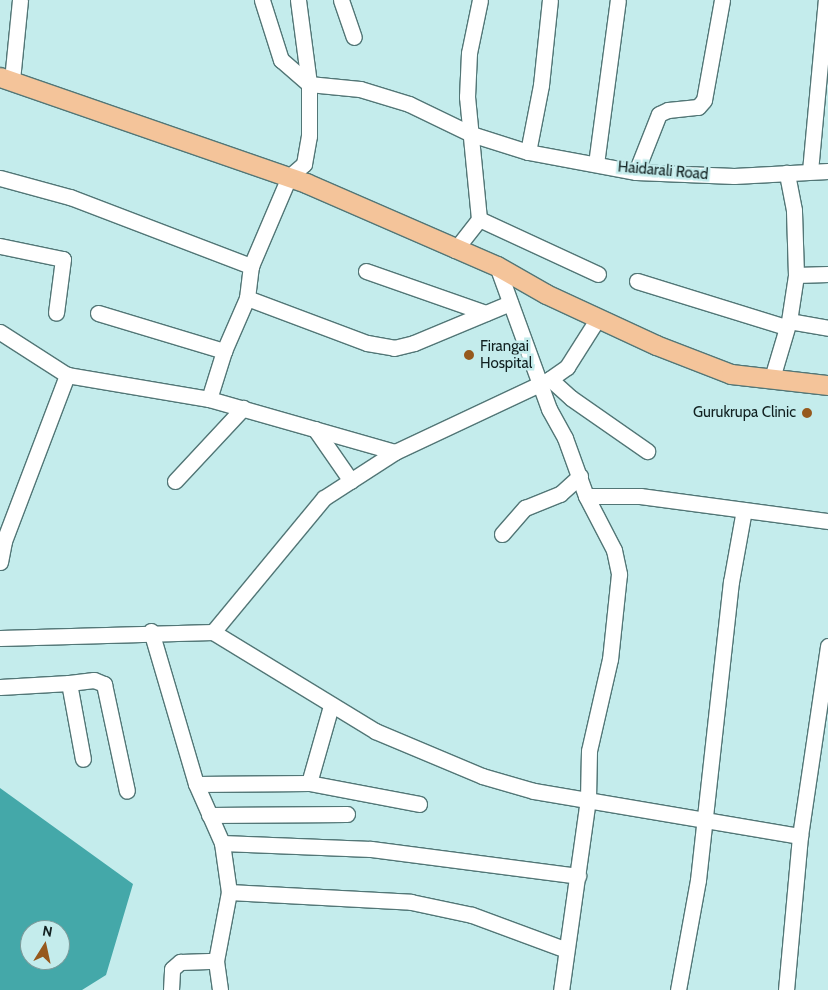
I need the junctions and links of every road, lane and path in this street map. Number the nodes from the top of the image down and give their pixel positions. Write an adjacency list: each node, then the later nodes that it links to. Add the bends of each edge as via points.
1 (20, 0): 11 (street)
2 (262, 0): 12 (street, via 281,60)
3 (298, 0): 12 (street)
4 (341, 0): 10 (street)
5 (480, 0): 13 (street, via 469,53 466,97)
6 (550, 0): 14 (street, via 541,85)
7 (618, 0): 15 (street)
8 (722, 0): 18 (street, via 704,100 698,107 659,114)
9 (826, 0): 16 (street)
10 (354, 37)
11 (6, 78): 20 (main road)
12 (309, 84): 13 (street, Haidarali Road, via 360,89 409,104); 20 (street, via 312,103 304,164)
13 (471, 134): 14 (street, Haidarali Road); 22 (street)
14 (528, 152): 15 (street, Haidarali Road)
15 (596, 164): 18 (street, Haidarali Road)
16 (810, 171): 17 (street, Haidarali Road); 19 (street, Haidarali Road)
17 (828, 171)
18 (636, 172): 19 (street, Haidarali Road, via 734,176)
19 (787, 173): 30 (street, via 794,210)
20 (289, 177): 24 (main road); 25 (street)
21 (0, 178): 25 (street, via 70,197)
22 (479, 219): 24 (street); 28 (street)
23 (0, 246): 34 (street, via 63,259)
24 (455, 250): 26 (main road)
25 (251, 266): 32 (street)
26 (496, 266): 33 (street); 37 (main road)
27 (366, 271): 36 (street)
28 (598, 274)
29 (828, 274): 30 (street)
30 (796, 275): 38 (street)
31 (637, 281): 38 (street)
32 (247, 298): 36 (street, via 367,343 394,348); 41 (street)
33 (510, 303): 36 (street); 44 (street)
34 (56, 313)
35 (98, 313): 41 (street)
36 (486, 313)
37 (598, 318): 43 (main road, via 731,374); 44 (street, via 567,367)
38 (787, 324): 39 (street); 43 (street)
39 (828, 328)
40 (0, 332): 42 (street)
41 (224, 351): 46 (street)
42 (67, 375): 46 (street); 58 (street, via 4,541)
43 (772, 378): 45 (main road)
44 (545, 381): 49 (street); 50 (street); 51 (street, via 549,409)
45 (828, 385)
46 (209, 399): 47 (street)
47 (243, 408): 48 (street); 52 (street)
48 (315, 429): 50 (street); 53 (street)
49 (647, 451)
50 (395, 452): 53 (street)
51 (580, 476): 54 (street); 57 (street, via 560,494 525,508)
52 (175, 481)
53 (351, 481): 60 (street, via 324,498)
54 (586, 496): 55 (street, via 640,496); 70 (street, via 614,550 619,574 610,659 589,751)
55 (744, 510): 56 (street); 74 (street, via 731,582)
56 (828, 521)
57 (502, 534)
58 (0, 562)
59 (151, 631): 60 (street); 61 (street); 68 (street)
60 (213, 632): 65 (street)
61 (0, 638)
62 (828, 646): 75 (street)
63 (69, 683): 64 (street); 66 (street); 69 (street, via 94,680 104,684)
64 (0, 688)
65 (331, 706): 67 (street); 70 (street, via 375,731 482,776 534,791)
66 (83, 759)
67 (310, 783): 68 (street); 71 (street)
68 (196, 784): 73 (street)
69 (127, 791)
70 (588, 799): 74 (street); 77 (street)
71 (419, 804)
72 (347, 814): 73 (street)
73 (209, 815): 76 (street)
74 (706, 819): 75 (street); 84 (street)
75 (800, 836): 85 (street)
76 (222, 843): 77 (street, via 371,849); 78 (street)
77 (578, 876): 79 (street)
78 (229, 892): 79 (street, via 411,902 472,915); 80 (street)
79 (564, 948): 83 (street)
80 (216, 961): 81 (street, via 180,962 172,969); 82 (street)
81 (171, 990)
82 (220, 990)
83 (561, 990)
84 (678, 990)
85 (786, 990)

